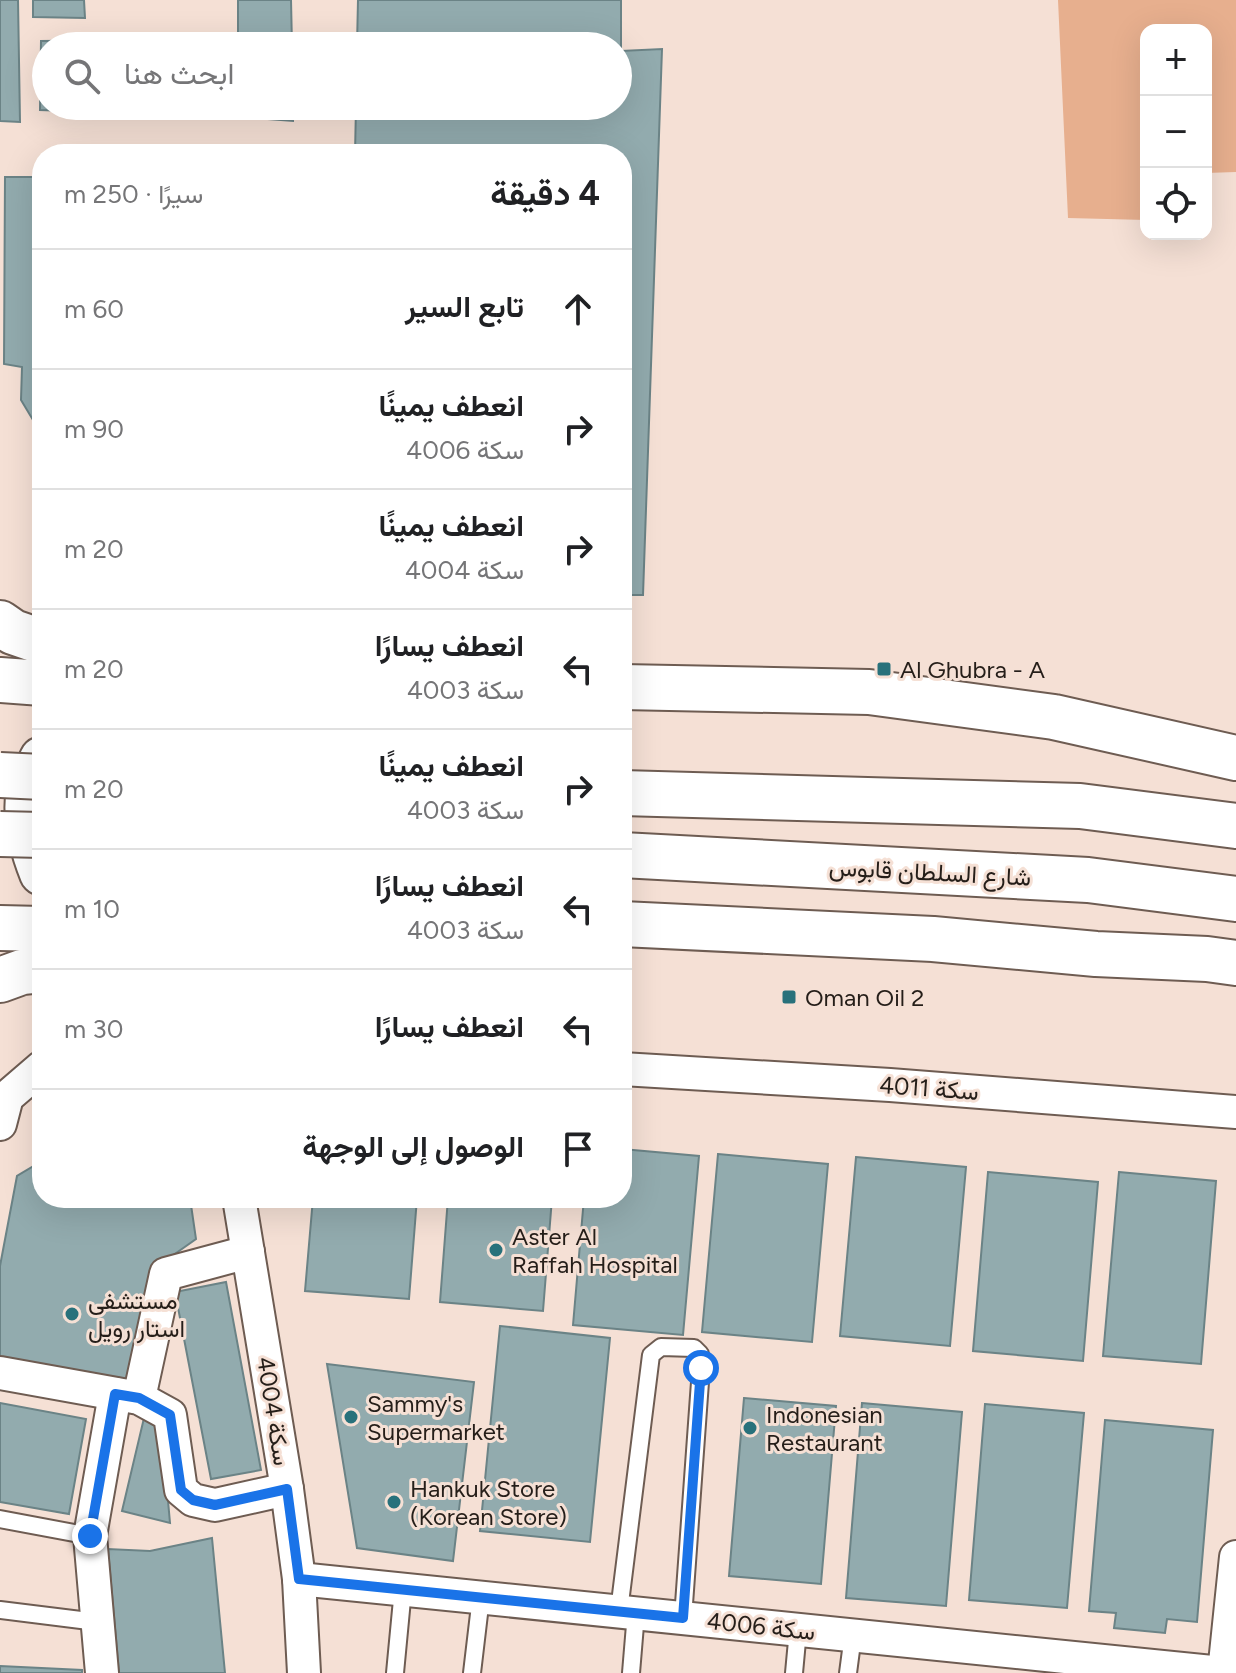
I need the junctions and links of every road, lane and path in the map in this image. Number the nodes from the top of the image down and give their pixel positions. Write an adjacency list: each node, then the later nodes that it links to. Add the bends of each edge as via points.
1 (0, 623): 2 (highway)
2 (32, 639)
3 (0, 680): 4 (highway)
4 (32, 682)
5 (632, 687): 6 (highway, via 869,692 1054,717)
6 (1236, 758)
7 (0, 775): 8 (highway, bridge)
8 (32, 777)
9 (32, 781): 14 (highway)
10 (632, 793): 11 (highway, via 1080,806)
11 (1236, 826)
12 (0, 834): 13 (highway, bridge)
13 (32, 835)
14 (32, 844)
15 (632, 856): 16 (highway, شارع السلطان قابوس, via 1088,880)
16 (1236, 899)
17 (632, 924): 20 (highway, via 933,939)
18 (0, 928): 19 (highway)
19 (32, 929)
20 (1236, 963)
21 (32, 971): 22 (highway)
22 (0, 980)
23 (632, 1070): 25 (street, سكة 4011)
24 (32, 1076): 26 (street, via 7,1097)
25 (1236, 1112)
26 (0, 1124)
27 (241, 1208): 28 (street, سكة 4004)
28 (248, 1252): 30 (street, via 166,1274); 31 (street, سكة 4004)
29 (0, 1373): 30 (street)
30 (127, 1396): 31 (street, via 170,1415 181,1490 193,1500 215,1505); 33 (street)
31 (287, 1489): 35 (street, سكة 4004)
32 (0, 1519): 33 (lane)
33 (90, 1536): 41 (street)
34 (1236, 1557): 51 (street)
35 (299, 1579): 36 (street, سكة 4006); 45 (street, سكة 4004)
36 (403, 1589): 37 (street, سكة 4006); 46 (lane)
37 (481, 1597): 39 (street, سكة 4006); 47 (lane)
38 (0, 1610): 41 (lane)
39 (628, 1612): 40 (street, سكة 4006); 40 (lane, via 651,1355 661,1347 694,1348 701,1368); 48 (lane)
40 (683, 1618): 42 (street, سكة 4006)
41 (97, 1622): 44 (street)
42 (798, 1630): 43 (street, سكة 4006); 49 (lane)
43 (853, 1635): 50 (lane); 51 (street, سكة 4006)
44 (102, 1673)
45 (304, 1673)
46 (395, 1673)
47 (472, 1673)
48 (631, 1673)
49 (794, 1673)
50 (848, 1673)
51 (1223, 1673)

